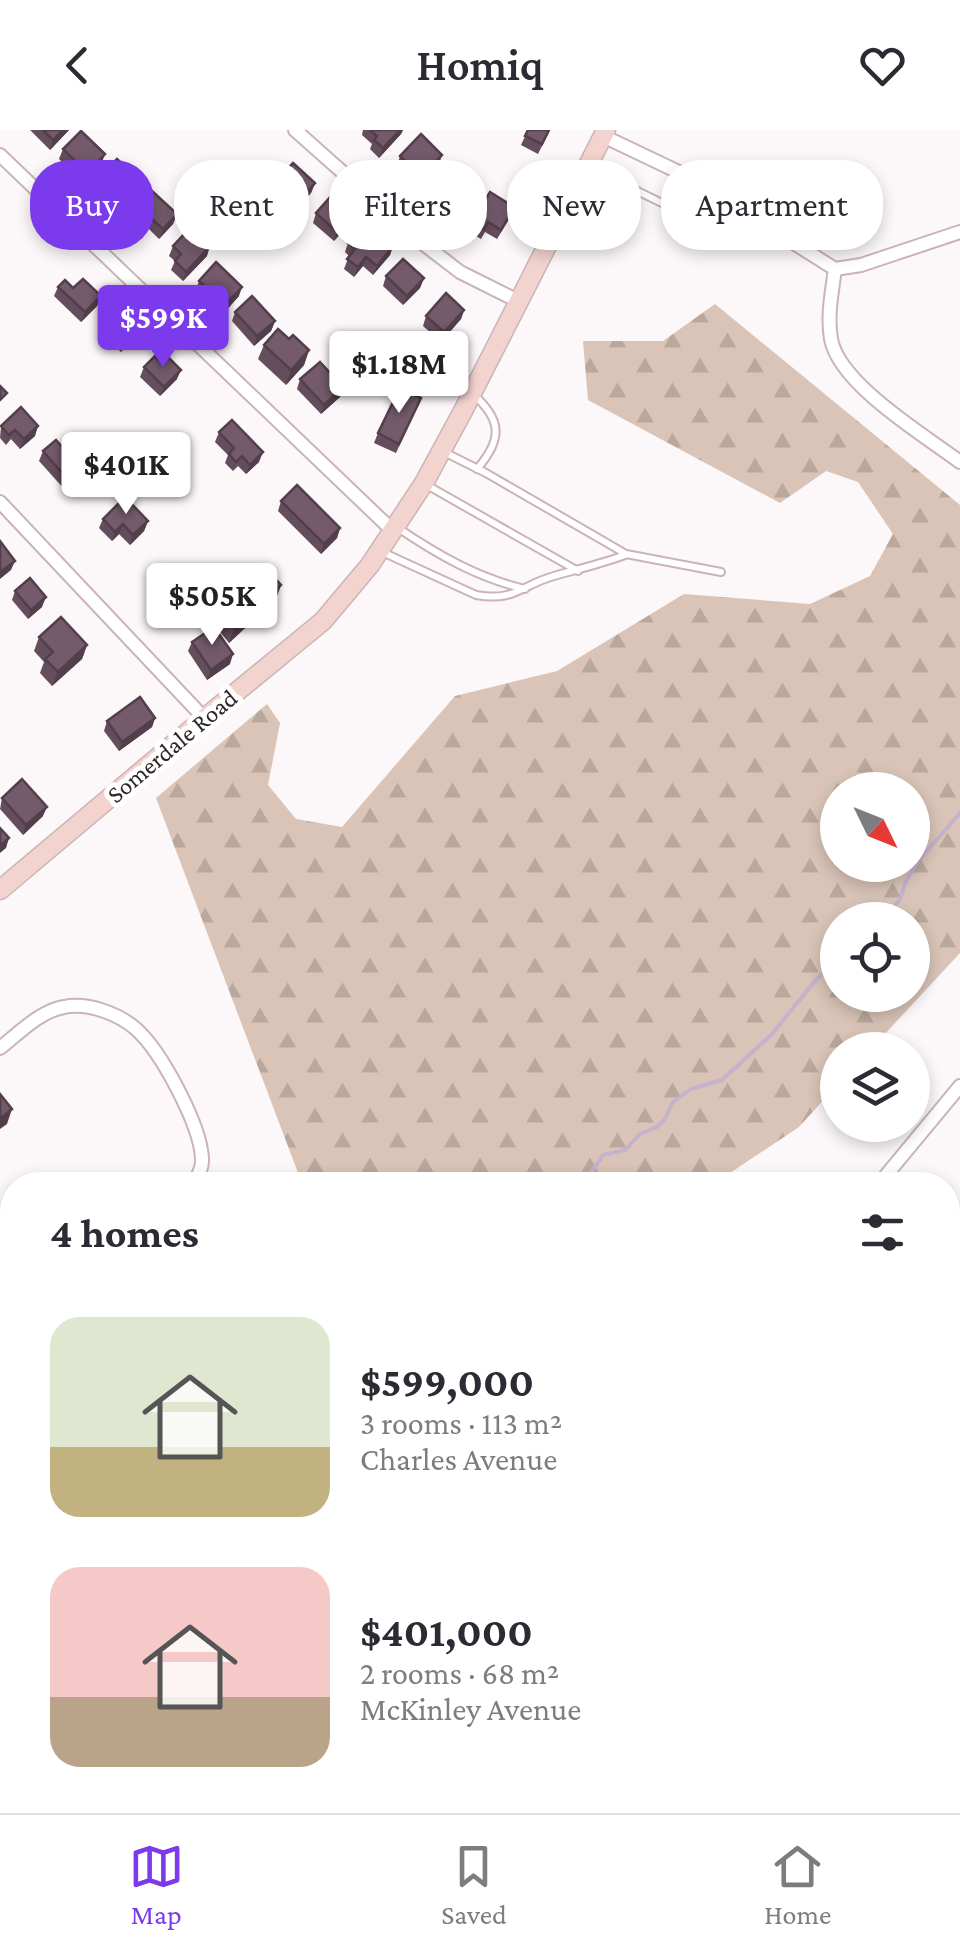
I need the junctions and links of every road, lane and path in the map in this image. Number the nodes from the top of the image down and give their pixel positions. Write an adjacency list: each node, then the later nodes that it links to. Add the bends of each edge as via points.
1 (295, 130): 10 (street, via 460,272)
2 (604, 133): 4 (main road, Somerdale Road); 5 (street)
3 (0, 155): 17 (street)
4 (591, 160)
5 (661, 163)
6 (960, 232): 9 (street, via 861,266)
7 (545, 250): 10 (main road, Somerdale Road)
8 (806, 250): 9 (street)
9 (835, 268): 13 (street, via 829,314 840,363 869,394)
10 (518, 301): 11 (main road, Somerdale Road)
11 (472, 393): 12 (main road, Somerdale Road); 14 (lane, via 497,427)
12 (441, 451): 14 (lane); 15 (main road, Somerdale Road)
13 (960, 462)
14 (478, 469): 19 (lane)
15 (424, 483): 17 (main road, Somerdale Road); 20 (lane)
16 (0, 502): 23 (street)
17 (395, 530): 18 (main road, Somerdale Road); 22 (lane, via 478,575)
18 (380, 551): 22 (lane, via 476,595 501,598); 23 (main road, Somerdale Road, via 323,621)
19 (626, 554): 20 (lane); 21 (lane)
20 (578, 570): 22 (lane)
21 (721, 572)
22 (525, 589)
23 (204, 718): 24 (main road, Somerdale Road)
24 (0, 890)
25 (5, 1044): 27 (street, via 66,1006 116,1015 158,1052 197,1134)
26 (960, 1086): 28 (street)
27 (200, 1172)
28 (889, 1172)

